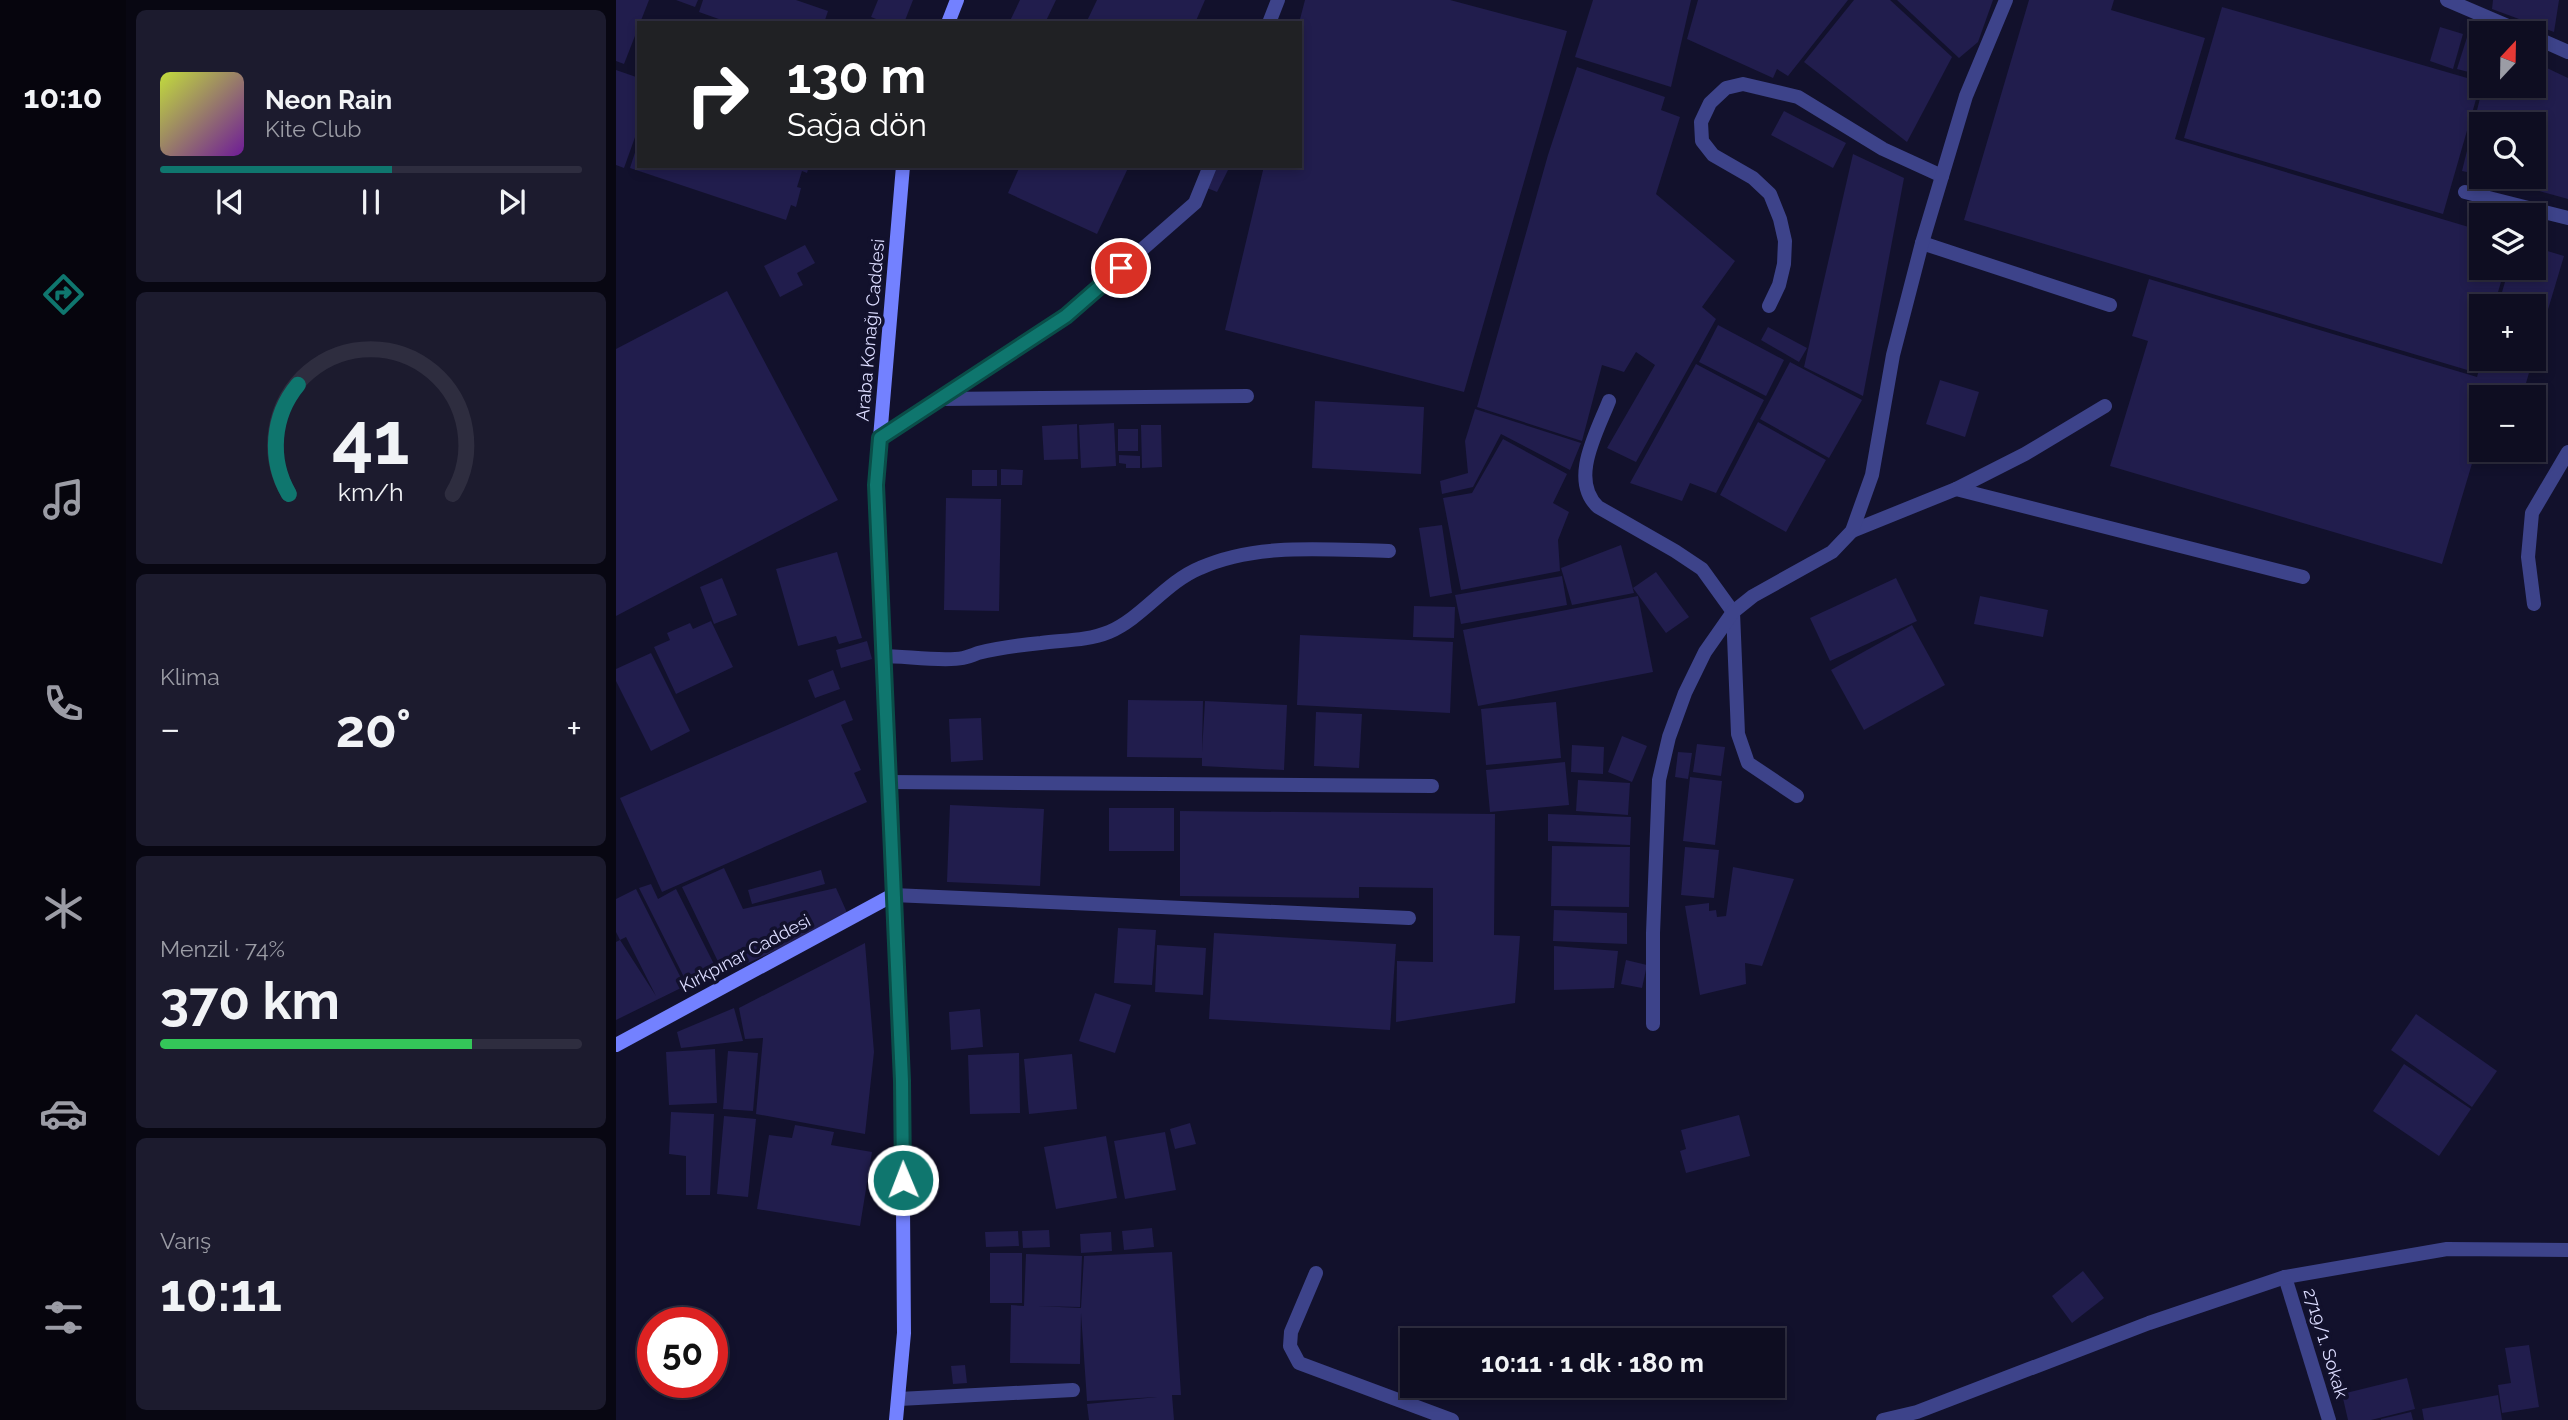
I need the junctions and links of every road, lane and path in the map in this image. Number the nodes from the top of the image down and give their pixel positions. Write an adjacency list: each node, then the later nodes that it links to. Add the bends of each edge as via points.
1 (957, 0): 5 (main road)
2 (1278, 0): 6 (street)
3 (2006, 0): 12 (street, via 1966,96)
4 (2447, 0): 7 (street)
5 (949, 21)
6 (1270, 21)
7 (2496, 21)
8 (2546, 42): 9 (street)
9 (2568, 52)
10 (903, 168): 22 (main road, Araba Konağı Caddesi)
11 (1209, 168): 19 (street, via 1195,203 1066,316)
12 (1942, 176): 15 (street); 17 (street, via 1883,149 1798,97 1743,83 1726,88 1710,103 1701,122 1702,141 1713,155 1753,178 1770,194 1785,241 1779,285)
13 (2465, 192): 14 (street)
14 (2568, 218)
15 (1922, 243): 16 (street); 25 (street, via 1893,355 1872,475)
16 (2110, 305)
17 (1769, 306)
18 (1247, 396): 19 (street)
19 (940, 398): 22 (street)
20 (1609, 401): 29 (street, via 1588,459 1584,485 1588,498 1702,569)
21 (2105, 406): 24 (street)
22 (880, 438): 30 (main road, Araba Konağı Caddesi, via 876,485)
23 (2568, 452): 28 (street, via 2532,513 2528,557)
24 (1956, 489): 25 (street); 27 (street)
25 (1852, 531): 29 (street, via 1832,552)
26 (1389, 551): 30 (street, via 1296,550 1228,559 1199,568 1109,632 962,659)
27 (2303, 577)
28 (2534, 604)
29 (1733, 612): 33 (street, via 1738,734 1748,763); 36 (street, via 1705,652 1685,693 1659,780)
30 (883, 656): 31 (main road, Araba Konağı Caddesi)
31 (888, 782): 32 (street); 34 (main road, Araba Konağı Caddesi)
32 (1432, 786)
33 (1797, 796)
34 (893, 895): 35 (street); 37 (main road, Kırkpınar Caddesi); 42 (main road, Araba Konağı Caddesi, via 905,1254)
35 (1409, 918)
36 (1653, 1024)
37 (616, 1045)
38 (2568, 1250): 40 (street, via 2447,1249)
39 (1316, 1273): 44 (street, via 1291,1332 1290,1346 1299,1363)
40 (2286, 1277): 45 (street, via 2149,1323 1917,1412); 46 (street, 2719/1. Sokak)
41 (1073, 1390): 42 (street)
42 (899, 1399): 43 (main road, Araba Konağı Caddesi)
43 (896, 1420)
44 (1452, 1420)
45 (1883, 1420)
46 (2329, 1420)

